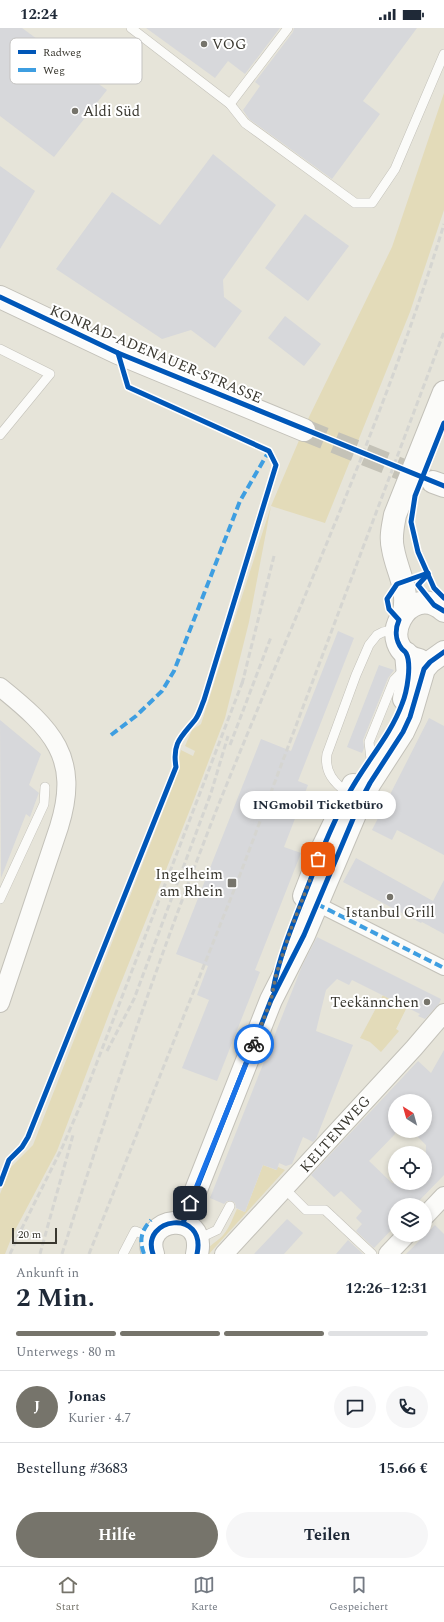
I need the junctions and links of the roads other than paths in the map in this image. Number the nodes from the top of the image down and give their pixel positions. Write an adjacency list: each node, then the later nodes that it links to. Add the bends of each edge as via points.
1 (131, 28): 4 (lane)
2 (288, 28): 4 (lane)
3 (444, 54): 4 (lane, via 395,169 372,203 355,203 245,123)
4 (230, 104)
5 (0, 298): 8 (main road, KONRAD-ADENAUER-STRASSE, via 118,353)
6 (0, 349): 9 (lane, via 50,374)
7 (444, 392): 10 (main road)
8 (304, 430)
9 (0, 435)
10 (400, 504): 11 (main road, via 398,524 401,541 416,582); 12 (main road, via 395,515 392,537 395,558 405,589 406,603)
11 (439, 608): 12 (main road, via 425,603 416,605)
12 (400, 620): 14 (main road, via 397,640); 17 (lane, via 377,635 369,645 327,754 326,763 330,775 339,787)
13 (439, 656): 14 (main road); 17 (main road, via 424,669 403,732 370,783)
14 (407, 661): 17 (main road, via 406,689 399,712 371,758)
15 (0, 687): 22 (street, via 34,716 48,732 60,751 67,780 63,815)
16 (45, 787): 18 (lane, via 44,804)
17 (355, 797): 19 (main road); 21 (main road, via 322,849 291,929)
18 (0, 899)
19 (317, 904): 20 (street); 21 (main road)
20 (444, 968)
21 (271, 1000): 28 (main road)
22 (0, 1003)
23 (444, 1013): 24 (street, KELTENWEG)
24 (284, 1189): 33 (street, KELTENWEG); 34 (lane, via 306,1210 325,1210)
25 (444, 1196): 27 (street)
26 (230, 1206): 31 (lane, via 217,1230)
27 (432, 1209)
28 (182, 1223): 30 (main road, via 168,1223 156,1232); 31 (main road, via 194,1232)
29 (399, 1242): 35 (street)
30 (153, 1246): 32 (lane, via 135,1231)
31 (198, 1246)
32 (122, 1254)
33 (224, 1254)
34 (372, 1254)
35 (388, 1254)

